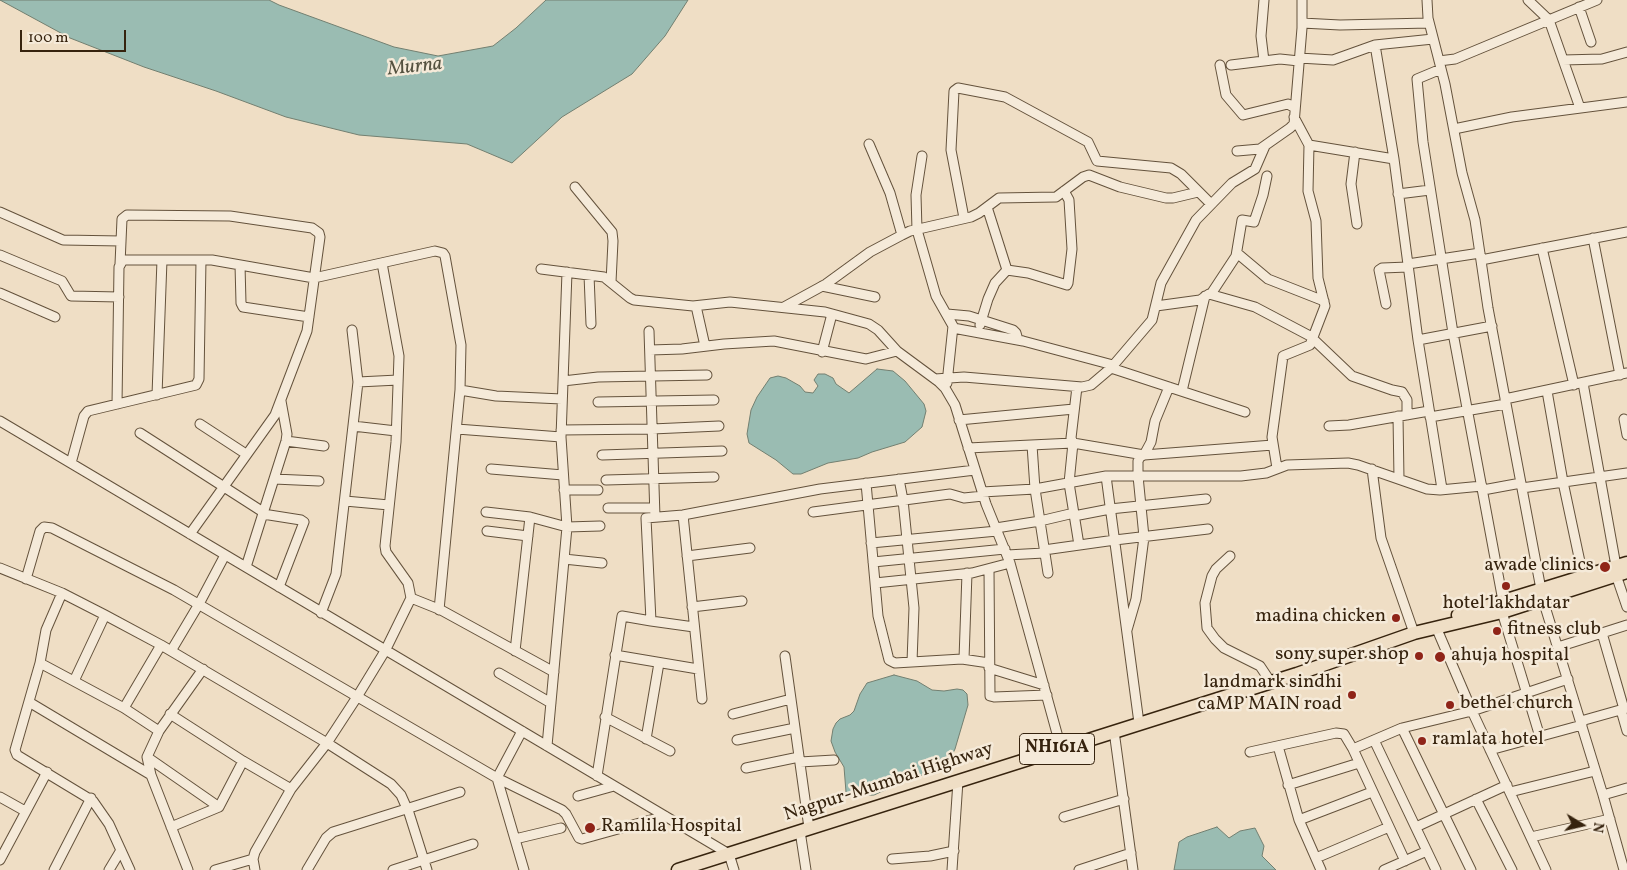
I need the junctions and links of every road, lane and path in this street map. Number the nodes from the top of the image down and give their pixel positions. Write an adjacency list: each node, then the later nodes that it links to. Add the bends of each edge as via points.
1 (1264, 0): 16 (street, via 1261,36)
2 (1302, 0): 8 (street)
3 (1427, 0): 9 (street)
4 (1528, 0): 7 (street)
5 (1597, 0): 6 (street)
6 (1582, 4): 7 (street); 11 (street)
7 (1549, 20): 15 (street); 19 (street)
8 (1302, 23): 9 (street); 14 (street)
9 (1429, 23): 10 (street)
10 (1433, 39): 12 (street); 19 (street)
11 (1591, 42)
12 (1375, 45): 14 (street, via 1333,60); 31 (street)
13 (1627, 52): 15 (street, via 1602,59)
14 (1299, 59): 16 (street); 21 (street)
15 (1564, 60): 22 (street)
16 (1264, 61): 18 (street)
17 (1220, 65): 21 (street, via 1226,95 1243,115 1288,104)
18 (1231, 65)
19 (1440, 65): 24 (street); 34 (street, via 1417,79)
20 (1627, 102): 22 (street)
21 (1295, 108): 23 (street)
22 (1580, 108): 24 (street)
23 (1294, 118): 26 (street); 27 (street, via 1294,124)
24 (1454, 129): 51 (street)
25 (869, 144): 45 (street, via 888,188)
26 (1309, 144): 29 (street); 70 (street, via 1308,191 1316,221 1318,278)
27 (1266, 146): 28 (street); 38 (street, via 1255,168 1234,181)
28 (1238, 151)
29 (1356, 152): 31 (street); 42 (street, via 1351,181)
30 (922, 156): 43 (street, via 915,200)
31 (1394, 159): 37 (street)
32 (1268, 176): 49 (street, via 1254,222 1242,220)
33 (574, 186): 64 (street, via 612,232)
34 (1430, 190): 37 (street); 52 (street)
35 (1064, 191): 36 (street, via 1089,176 1166,198); 39 (street, via 1056,197 999,198); 60 (street, via 1069,200 1072,249 1068,283 1064,285)
36 (1198, 192): 38 (street); 41 (street, via 1171,168 1098,161 1088,142 1005,97 958,88 954,90 951,150)
37 (1398, 194): 58 (street)
38 (1211, 204): 73 (street, via 1196,220 1161,283)
39 (987, 207): 41 (street); 60 (street)
40 (0, 214): 47 (street, via 64,240)
41 (964, 218): 43 (street)
42 (1357, 224)
43 (916, 230): 45 (street); 76 (street, via 936,296)
44 (1627, 232): 46 (street)
45 (902, 235): 65 (street, via 870,252)
46 (1593, 238): 48 (street); 95 (street)
47 (121, 242): 56 (street); 63 (street, via 122,219 127,215 230,216 312,228 319,232 320,237)
48 (1542, 248): 51 (street); 103 (street)
49 (1237, 253): 67 (street); 70 (street, via 1268,279)
50 (0, 255): 68 (street, via 62,281 71,296)
51 (1480, 256): 52 (street); 81 (street)
52 (1442, 258): 58 (street); 86 (street)
53 (162, 260): 54 (street); 56 (street, via 126,260); 110 (street)
54 (201, 260): 57 (street); 110 (street, via 198,382 194,387)
55 (382, 263): 63 (street); 100 (street, via 398,351); 106 (street, via 439,251 444,256 461,345)
56 (120, 264): 68 (street)
57 (240, 265): 63 (street); 78 (street, via 243,307)
58 (1408, 266): 71 (street, via 1379,270); 89 (street)
59 (541, 268): 61 (street)
60 (1008, 270): 79 (street, via 996,283)
61 (567, 272): 62 (street); 102 (street)
62 (589, 275): 64 (street, via 604,277); 80 (street)
63 (314, 278): 78 (street)
64 (611, 282): 72 (street, via 632,299)
65 (822, 286): 69 (street); 74 (street)
66 (0, 294): 77 (street)
67 (1208, 295): 73 (street, via 1198,300); 87 (street, via 1255,307); 109 (street)
68 (119, 297): 117 (street)
69 (875, 297)
70 (1324, 301): 87 (street)
71 (1386, 304)
72 (696, 306): 74 (street, via 730,302); 90 (street)
73 (1156, 306): 94 (street, via 1150,324)
74 (783, 308): 75 (street)
75 (832, 314): 92 (street, via 874,326); 93 (street)
76 (947, 314): 79 (street); 82 (street)
77 (55, 317)
78 (309, 317): 111 (street, via 306,333)
79 (981, 320): 85 (street); 88 (street, via 1013,330)
80 (591, 324)
81 (1492, 326): 86 (street); 116 (street)
82 (953, 328): 85 (street); 98 (street)
83 (352, 330): 101 (street)
84 (649, 331): 91 (street)
85 (978, 332): 88 (street)
86 (1453, 333): 89 (street); 119 (street)
87 (1313, 339): 122 (street, via 1352,376 1402,392 1407,400); 139 (street, via 1310,345 1283,356)
88 (1018, 340): 94 (street)
89 (1418, 340): 121 (street)
90 (705, 346): 91 (street); 93 (street, via 774,341)
91 (650, 350): 97 (street)
92 (897, 351): 93 (street, via 866,359); 99 (street)
93 (822, 352)
94 (1112, 367): 104 (street, via 1091,385); 105 (street)
95 (1624, 374): 103 (street)
96 (707, 375): 97 (street)
97 (650, 376): 102 (street, via 598,377); 115 (street)
98 (948, 378): 99 (street); 104 (street); 108 (street)
99 (935, 379): 108 (street)
100 (398, 380): 101 (street); 132 (street)
101 (358, 382): 127 (street)
102 (563, 382): 112 (street)
103 (1579, 384): 107 (street); 157 (street)
104 (1076, 387): 118 (street)
105 (1169, 387): 109 (street); 146 (street)
106 (460, 390): 112 (street, via 496,396); 130 (street)
107 (1547, 390): 116 (street); 164 (street)
108 (947, 391): 124 (street)
109 (1182, 391): 120 (street)
110 (157, 396): 117 (street)
111 (280, 398): 136 (street); 143 (street, via 273,417)
112 (562, 399): 134 (street)
113 (714, 400): 115 (street)
114 (598, 402): 115 (street)
115 (651, 402): 131 (street)
116 (1506, 402): 119 (street); 167 (street)
117 (117, 404): 147 (street, via 86,413)
118 (1074, 409): 124 (street); 137 (street)
119 (1468, 410): 121 (street); 169 (street)
120 (1245, 412)
121 (1429, 414): 122 (street); 171 (street)
122 (1403, 416): 129 (street); 161 (street)
123 (1624, 419): 135 (street)
124 (959, 420): 141 (street)
125 (0, 421): 147 (street)
126 (200, 424): 143 (street)
127 (353, 426): 132 (street); 177 (street)
128 (719, 426): 131 (street)
129 (1329, 426)
130 (457, 429): 134 (street); 232 (street)
131 (652, 429): 134 (street); 144 (street)
132 (396, 431): 178 (street)
133 (140, 433): 168 (street)
134 (561, 434): 153 (street)
135 (1627, 435)
136 (286, 441): 140 (street); 158 (street)
137 (1073, 443): 138 (street); 146 (street); 166 (street)
138 (1032, 445): 141 (street); 170 (street)
139 (1273, 445): 146 (street); 148 (street)
140 (324, 446)
141 (968, 448): 151 (street)
142 (722, 451): 144 (street)
143 (246, 454): 168 (street)
144 (653, 454): 145 (street); 159 (street)
145 (602, 455)
146 (1144, 455): 155 (street, via 1138,459)
147 (71, 463): 196 (street)
148 (1277, 468): 150 (street, via 1348,463); 155 (street, via 1241,476)
149 (491, 469): 153 (street)
150 (1372, 469): 161 (street); 240 (street, via 1380,538)
151 (975, 470): 160 (street); 174 (street)
152 (1627, 473): 157 (street)
153 (563, 475): 172 (street)
154 (1106, 476): 155 (street); 166 (street); 182 (street)
155 (1138, 476): 180 (street)
156 (714, 477): 159 (street)
157 (1600, 477): 164 (street); 216 (street)
158 (274, 479): 163 (street); 186 (street)
159 (654, 479): 162 (street); 184 (street)
160 (899, 479): 165 (street); 176 (street)
161 (1399, 479): 171 (street)
162 (606, 480)
163 (319, 481)
164 (1563, 482): 167 (street); 219 (street)
165 (866, 483): 179 (street); 188 (street)
166 (1069, 483): 170 (street); 187 (street)
167 (1522, 485): 169 (street); 225 (street)
168 (223, 487): 186 (street); 196 (street)
169 (1482, 488): 171 (street); 229 (street)
170 (1035, 489): 174 (street); 190 (street)
171 (1442, 489)
172 (564, 490): 173 (street); 192 (street)
173 (598, 490)
174 (982, 494): 176 (street, via 964,498 950,494); 193 (street)
175 (1206, 499): 180 (street)
176 (903, 500): 179 (street); 199 (street)
177 (345, 501): 178 (street); 233 (street, via 336,574)
178 (389, 505): 226 (street, via 385,549 408,583)
179 (867, 505): 185 (street); 201 (street)
180 (1141, 506): 182 (street); 198 (street)
181 (608, 508): 184 (street)
182 (1110, 509): 187 (street); 200 (street)
183 (486, 512): 189 (street)
184 (654, 512): 188 (street); 235 (street, via 646,518)
185 (813, 512)
186 (263, 513): 213 (street); 223 (street, via 304,522)
187 (1074, 514): 190 (street); 202 (street)
188 (683, 515): 206 (street)
189 (530, 517): 192 (street); 197 (street)
190 (1040, 521): 193 (street); 204 (street)
191 (600, 526): 192 (street)
192 (567, 527): 209 (street)
193 (996, 529): 199 (street); 207 (street)
194 (1208, 529): 198 (street)
195 (487, 531): 197 (street)
196 (190, 534): 205 (street)
197 (528, 536): 246 (street)
198 (1144, 536): 200 (street); 239 (street, via 1136,599)
199 (907, 540): 201 (street); 210 (street)
200 (1115, 540): 202 (street); 239 (street)
201 (871, 543): 211 (street)
202 (1079, 545): 204 (street)
203 (750, 548): 206 (street)
204 (1044, 552): 207 (street); 218 (street)
205 (225, 555): 213 (street); 228 (street)
206 (687, 556): 231 (street)
207 (1007, 556): 210 (street); 215 (street); 261 (street)
208 (1230, 556): 260 (street, via 1212,576 1205,603 1207,628 1224,648 1260,666)
209 (564, 559): 212 (street); 256 (street)
210 (909, 559): 211 (street); 221 (street)
211 (873, 562): 222 (street)
212 (602, 563)
213 (246, 567): 223 (street)
214 (0, 568): 220 (street)
215 (989, 569): 217 (street); 253 (street)
216 (1620, 569): 219 (highway, NH161A); 225 (highway, NH161A); 230 (street)
217 (967, 573): 221 (street); 249 (street)
218 (1048, 574)
219 (1583, 576): 225 (highway, NH161A)
220 (26, 579): 224 (street); 228 (street, via 40,531 48,527)
221 (911, 579): 222 (street); 250 (street, via 914,608)
222 (875, 583): 250 (street, via 879,620 889,660 893,663)
223 (279, 587): 233 (street)
224 (62, 594): 234 (street); 251 (street, via 46,630)
225 (1542, 594): 229 (highway, NH161A); 243 (street)
226 (411, 598): 232 (street); 245 (street)
227 (742, 601): 231 (street)
228 (199, 604): 244 (street); 264 (street)
229 (1503, 606): 237 (highway, NH161A, via 1448,618); 262 (street)
230 (1627, 607)
231 (692, 608): 238 (street)
232 (439, 610): 246 (street)
233 (321, 612): 245 (street)
234 (105, 614): 242 (street); 259 (street)
235 (650, 621): 238 (street); 247 (street, via 622,616)
236 (1627, 625): 241 (street)
237 (1436, 626): 240 (highway, Nagpur-Mumbai Highway / NH161A); 271 (street)
238 (694, 627): 255 (street)
239 (1127, 630): 275 (street)
240 (1414, 633): 260 (highway, Nagpur-Mumbai Highway / NH161A)
241 (1602, 633): 243 (street); 270 (street)
242 (161, 645): 244 (street); 269 (street)
243 (1558, 648): 258 (street)
244 (171, 651): 254 (street)
245 (385, 651): 264 (street); 280 (street)
246 (515, 651): 256 (street)
247 (615, 655): 252 (street); 274 (street)
248 (785, 656): 266 (street)
249 (964, 659): 250 (street); 253 (street)
250 (912, 662)
251 (40, 663): 259 (street); 267 (street)
252 (659, 663): 255 (street); 284 (street)
253 (989, 666): 261 (street); 263 (street, via 989,694 992,697)
254 (203, 669): 272 (street); 287 (street)
255 (698, 669): 265 (street)
256 (554, 672): 268 (street)
257 (499, 673): 268 (street)
258 (1568, 679): 262 (street); 276 (street)
259 (74, 681): 269 (street)
260 (1270, 681): 275 (highway, Nagpur-Mumbai Highway / NH161A)
261 (1044, 685): 263 (street)
262 (1526, 693): 271 (street); 283 (street)
263 (1047, 696): 290 (street)
264 (356, 697): 287 (street); 305 (street)
265 (702, 699)
266 (791, 699): 273 (street); 277 (street)
267 (29, 702): 302 (street, via 15,750 17,755); 303 (street)
268 (551, 703): 288 (street)
269 (124, 708): 279 (street)
270 (1624, 709): 276 (street); 282 (street)
271 (1472, 712): 278 (street); 292 (street)
272 (170, 714): 279 (street); 298 (street)
273 (733, 714)
274 (605, 717): 284 (street); 304 (street)
275 (1140, 723): 281 (highway, Nagpur-Mumbai Highway / NH161A)
276 (1581, 723): 283 (street); 301 (street)
277 (795, 728): 285 (street); 296 (street)
278 (1402, 728): 286 (street); 323 (street)
279 (159, 730): 295 (street)
280 (522, 731): 288 (street); 305 (street)
281 (1114, 731): 290 (highway, Nagpur-Mumbai Highway / NH161A); 318 (street)
282 (1627, 731)
283 (1540, 737): 292 (street)
284 (646, 739): 293 (street)
285 (737, 740)
286 (1374, 740): 291 (street); 331 (street)
287 (327, 743): 310 (street); 321 (street, via 395,787)
288 (547, 746): 304 (street)
289 (1278, 746): 291 (street, via 1341,733 1347,736); 294 (street); 307 (street)
290 (1061, 748): 306 (highway, Nagpur-Mumbai Highway / NH161A)
291 (1353, 749): 299 (street)
292 (1490, 750): 311 (street)
293 (670, 751)
294 (1250, 752)
295 (147, 757): 303 (street); 320 (street)
296 (799, 760): 297 (street); 300 (street); 332 (street)
297 (834, 760)
298 (243, 761): 310 (street); 320 (street)
299 (1359, 763): 307 (street); 313 (street)
300 (746, 768)
301 (1596, 771): 311 (street); 314 (street)
302 (47, 772): 317 (street); 322 (street)
303 (151, 775): 329 (street)
304 (597, 776): 308 (street)
305 (497, 778): 324 (street, via 564,812 581,839); 334 (street)
306 (958, 781): 332 (highway, Nagpur-Mumbai Highway / NH161A); 337 (street)
307 (1288, 785): 327 (street)
308 (614, 786): 315 (street); 324 (street)
309 (1627, 788): 314 (street)
310 (291, 789): 343 (street)
311 (1508, 789): 319 (street); 333 (street)
312 (460, 792): 321 (street)
313 (1372, 792): 327 (street); 328 (street)
314 (1603, 795): 326 (street)
315 (578, 796)
316 (0, 797): 322 (street)
317 (91, 798): 336 (street); 347 (street)
318 (1124, 799): 325 (street); 339 (street)
319 (1476, 799): 323 (street); 367 (street)
320 (219, 807): 329 (street)
321 (407, 810): 345 (street); 353 (street, via 329,835)
322 (25, 811): 341 (street)
323 (1444, 815): 331 (street); 366 (street)
324 (665, 816): 340 (street)
325 (1064, 817)
326 (1610, 819): 333 (street); 369 (street)
327 (1298, 820): 342 (street)
328 (1389, 827): 342 (street); 346 (street)
329 (171, 828): 350 (street)
330 (561, 828): 334 (street)
331 (1416, 828): 338 (street)
332 (804, 830): 340 (highway, Nagpur-Mumbai Highway / NH161A); 359 (street)
333 (1531, 837): 368 (street)
334 (515, 839): 356 (street)
335 (473, 844): 345 (street)
336 (122, 850): 348 (street); 349 (street)
337 (954, 851): 344 (street); 360 (street)
338 (1427, 851): 346 (street); 365 (street)
339 (1131, 853): 361 (street); 362 (street)
340 (729, 854): 357 (highway, Nagpur-Mumbai Highway / NH161A); 358 (street)
341 (1, 857)
342 (1316, 858): 363 (street)
343 (252, 859): 351 (street); 352 (street)
344 (892, 859)
345 (424, 860): 354 (street); 355 (street)
346 (1400, 865): 364 (street)
347 (54, 870)
348 (109, 870)
349 (130, 870)
350 (188, 870)
351 (215, 870)
352 (255, 870)
353 (307, 870)
354 (393, 870)
355 (427, 870)
356 (524, 870)
357 (678, 870)
358 (734, 870)
359 (806, 870)
360 (952, 870)
361 (1079, 870)
362 (1133, 870)
363 (1321, 870)
364 (1384, 870)
365 (1436, 870)
366 (1471, 870)
367 (1512, 870)
368 (1546, 870)
369 (1624, 870)

